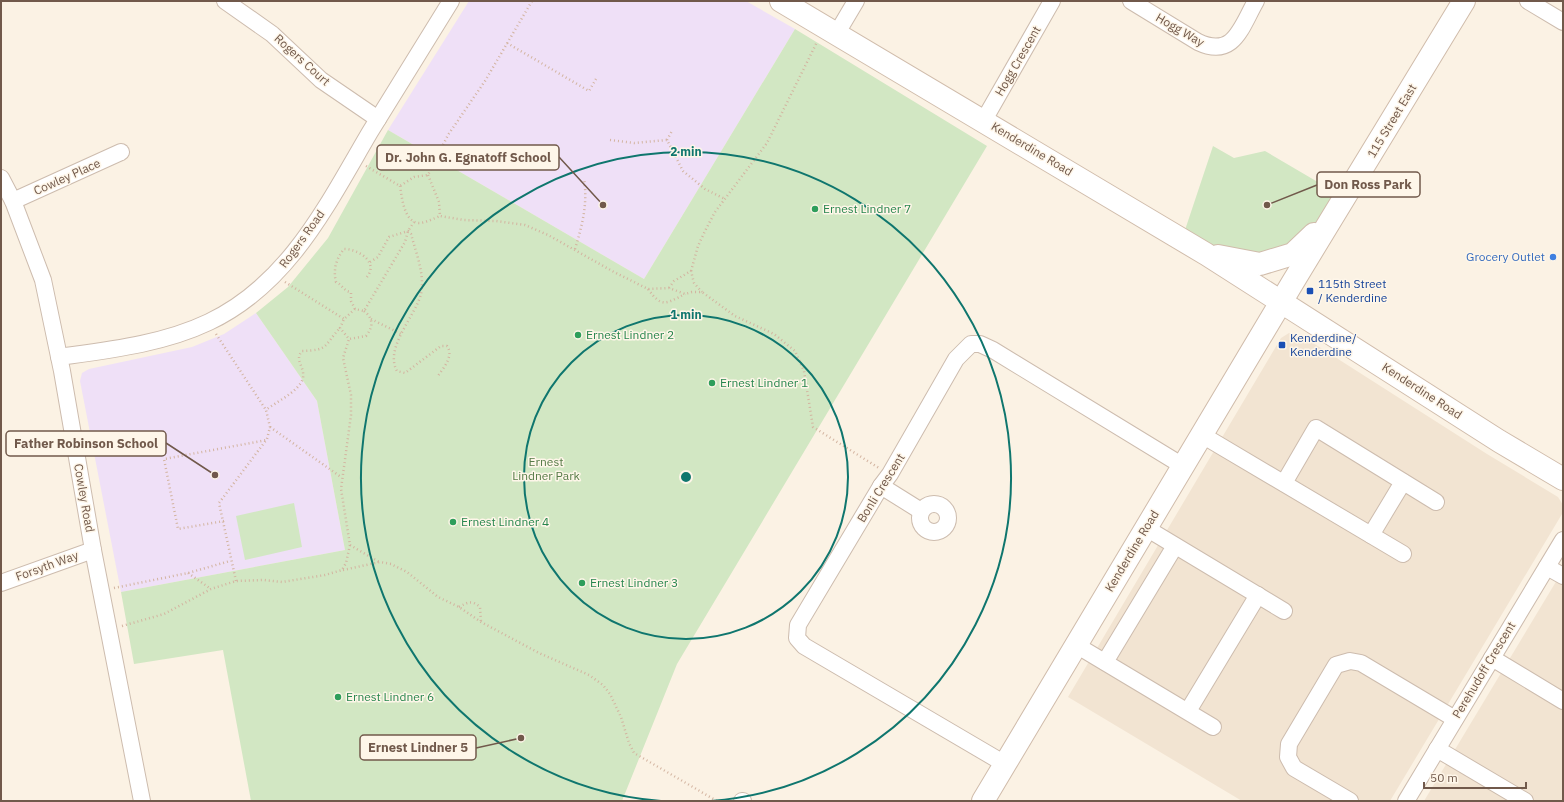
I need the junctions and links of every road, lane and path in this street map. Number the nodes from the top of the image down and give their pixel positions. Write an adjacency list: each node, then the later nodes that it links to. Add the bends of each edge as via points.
1 (225, 1): 15 (street, Rogers Court, via 272,34 321,80)
2 (451, 1): 15 (street, Rogers Road)
3 (532, 1): 13 (path)
4 (781, 1): 12 (street, Kenderdine Road)
5 (856, 1): 12 (street)
6 (1052, 1): 16 (street, Hogg Crescent)
7 (1131, 1): 8 (street, Hogg Way, via 1198,42 1219,48 1227,46 1235,38)
8 (1256, 1)
9 (1464, 1): 28 (street, 115 Street East)
10 (1528, 1): 11 (street)
11 (1563, 22)
12 (830, 30): 16 (street, Kenderdine Road); 26 (path, via 767,143)
13 (507, 43): 14 (path, via 589,91); 22 (path, via 448,135)
14 (596, 80)
15 (378, 119): 51 (street, Rogers Road, via 309,233 276,274 256,292 209,322 189,330 143,343)
16 (984, 120): 33 (street, Kenderdine Road)
17 (672, 131): 19 (path)
18 (610, 140): 19 (path, via 634,143)
19 (667, 140): 26 (path, via 683,171 705,189)
20 (121, 152): 27 (street, Cowley Place)
21 (366, 165): 25 (path)
22 (428, 175): 25 (path, via 414,177); 29 (path, via 439,202)
23 (1, 178): 27 (street, Cowley Road)
24 (584, 179): 32 (path, via 586,201)
25 (400, 186): 30 (path, via 407,214)
26 (725, 200): 35 (path, via 706,229)
27 (13, 201): 51 (street, Cowley Road, via 43,280)
28 (1336, 213): 33 (street, via 1294,254 1260,264); 42 (street, 115 Street East)
29 (440, 216): 30 (path, via 421,223); 32 (path, via 525,226)
30 (414, 222): 31 (path)
31 (408, 231): 34 (path, via 389,237 378,257); 44 (path, via 405,242); 49 (path, via 412,234 422,280 421,294 416,307)
32 (575, 249): 39 (path)
33 (1206, 254): 42 (street, Kenderdine Road)
34 (370, 262): 36 (path); 43 (path, via 355,251 344,249 334,269 336,282 346,292 351,292 351,301)
35 (691, 271): 38 (path, via 674,281); 40 (path, via 694,283)
36 (366, 278)
37 (286, 283): 45 (path)
38 (669, 288): 39 (path); 41 (path)
39 (648, 289): 41 (path, via 656,301 661,303)
40 (702, 292): 41 (path); 60 (path, via 736,316 774,334 794,351 804,371 813,428)
41 (685, 294)
42 (1281, 301): 55 (street, Kenderdine Road); 59 (street, Kenderdine Road)
43 (355, 309): 44 (path); 45 (path)
44 (364, 311): 46 (path)
45 (344, 318): 47 (path)
46 (371, 319): 49 (path); 50 (path, via 372,326 366,336)
47 (340, 328): 50 (path); 53 (path, via 325,348 316,352 302,351 299,360 303,368 303,377 298,387)
48 (215, 332): 53 (path)
49 (401, 334): 52 (path, via 394,364 398,371 405,373 437,348 447,346 450,355)
50 (349, 339): 58 (path, via 343,358 352,395 351,415)
51 (59, 357): 71 (street, Cowley Road)
52 (438, 376)
53 (266, 410): 54 (path)
54 (270, 427): 56 (path); 58 (path)
55 (1202, 435): 57 (street, Kenderdine Road); 62 (street)
56 (267, 440): 65 (path, via 219,503); 65 (path, via 164,459 178,529)
57 (1183, 466): 60 (street, Bonli Crescent, via 993,350 980,344 971,344 956,359); 66 (street, Kenderdine Road)
58 (341, 477): 69 (path)
59 (1563, 479)
60 (886, 480): 64 (street); 96 (street, Bonli Crescent, via 798,625 797,638 804,646)
61 (1403, 482): 62 (street, via 1316,428); 63 (street); 67 (street)
62 (1284, 483): 67 (street)
63 (1436, 502)
64 (921, 511)
65 (224, 521): 73 (path)
66 (1146, 528): 70 (street); 88 (street, Kenderdine Road)
67 (1371, 535): 72 (street)
68 (1563, 540): 75 (street, Perehudoff Crescent)
69 (350, 545): 74 (path); 76 (path)
70 (1175, 546): 83 (street); 90 (street)
71 (93, 550): 80 (street, Forsyth Way); 82 (street, Cowley Road)
72 (1403, 554)
73 (230, 561): 77 (path); 79 (path)
74 (380, 562): 76 (path); 84 (path, via 407,572 438,597)
75 (1547, 567): 78 (street); 89 (street, Perehudoff Crescent)
76 (342, 570): 79 (path, via 282,582)
77 (188, 573): 81 (path); 82 (path)
78 (1563, 576)
79 (236, 581): 81 (path)
80 (1, 583)
81 (211, 588): 87 (path, via 164,614)
82 (101, 592): 97 (street, Cowley Road)
83 (1258, 595): 85 (street); 92 (street)
84 (459, 607): 86 (path); 86 (path, via 468,602 475,603 480,607)
85 (1284, 611)
86 (481, 622): 98 (path, via 589,675 603,685 621,717 634,753)
87 (122, 626)
88 (1076, 645): 90 (street); 96 (street, Kenderdine Road)
89 (1492, 658): 91 (street); 93 (street, Perehudoff Crescent)
90 (1105, 662): 92 (street)
91 (1563, 701)
92 (1188, 711): 94 (street)
93 (1456, 719): 95 (street, Perehudoff Crescent); 100 (street, via 1361,663 1350,661 1336,666 1289,744 1288,757 1294,768)
94 (1213, 727)
95 (1438, 749): 101 (street, Perehudoff Crescent); 102 (street)
96 (1005, 764): 99 (street, Kenderdine Road)
97 (142, 801)
98 (717, 801)
99 (983, 801)
100 (1350, 801)
101 (1406, 801)
102 (1525, 801)

